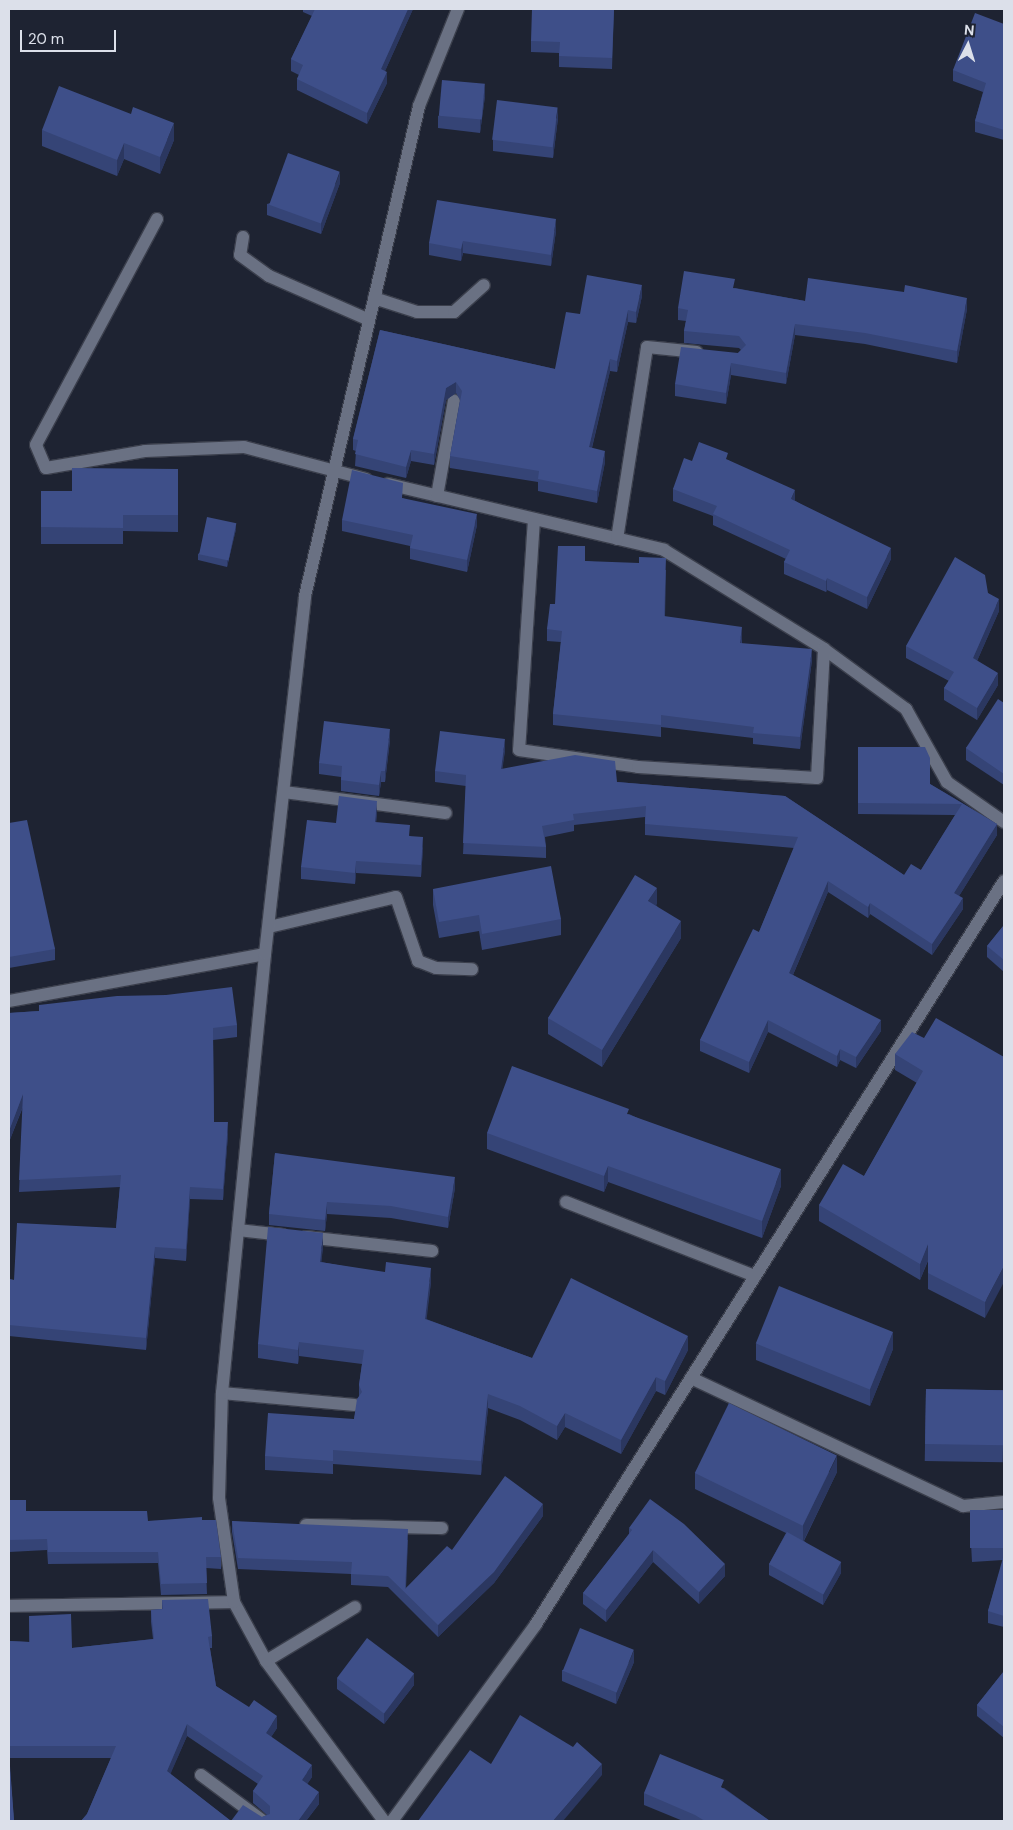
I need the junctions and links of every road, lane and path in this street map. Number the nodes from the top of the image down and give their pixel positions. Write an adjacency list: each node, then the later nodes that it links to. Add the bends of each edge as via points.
1 (458, 9): 5 (street, via 419,106)
2 (158, 219): 9 (street, via 36,445 46,468 145,452 244,447)
3 (243, 237): 6 (street, via 240,255 268,276)
4 (484, 285): 5 (street, via 454,312 417,312)
5 (374, 298): 6 (street)
6 (369, 320): 9 (street)
7 (710, 353): 12 (street, via 647,347)
8 (454, 402): 10 (street)
9 (334, 471): 10 (street); 14 (street, via 305,596)
10 (437, 496): 11 (street)
11 (534, 519): 12 (street); 13 (street, via 518,750 638,767 817,778)
12 (617, 539): 13 (street, via 664,550)
13 (824, 649): 16 (street, via 906,709 947,782)
14 (284, 792): 15 (street); 18 (street)
15 (446, 813)
16 (1004, 822)
17 (1004, 881): 25 (street)
18 (269, 927): 19 (street); 20 (street, via 396,896 418,961 436,968)
19 (265, 954): 21 (street); 23 (street)
20 (472, 969)
21 (9, 1001)
22 (566, 1202): 25 (street)
23 (238, 1230): 24 (street); 27 (street)
24 (432, 1251)
25 (755, 1276): 26 (street)
26 (691, 1378): 29 (street, via 963,1506); 39 (street, via 536,1624)
27 (222, 1393): 28 (street); 32 (street, via 219,1498 228,1524)
28 (354, 1405)
29 (1004, 1502)
30 (290, 1525): 31 (street)
31 (442, 1528)
32 (234, 1602): 33 (street); 35 (street)
33 (9, 1606)
34 (355, 1607): 35 (street)
35 (266, 1661): 38 (street)
36 (201, 1775): 37 (street)
37 (263, 1821)
38 (384, 1821)
39 (392, 1821)

